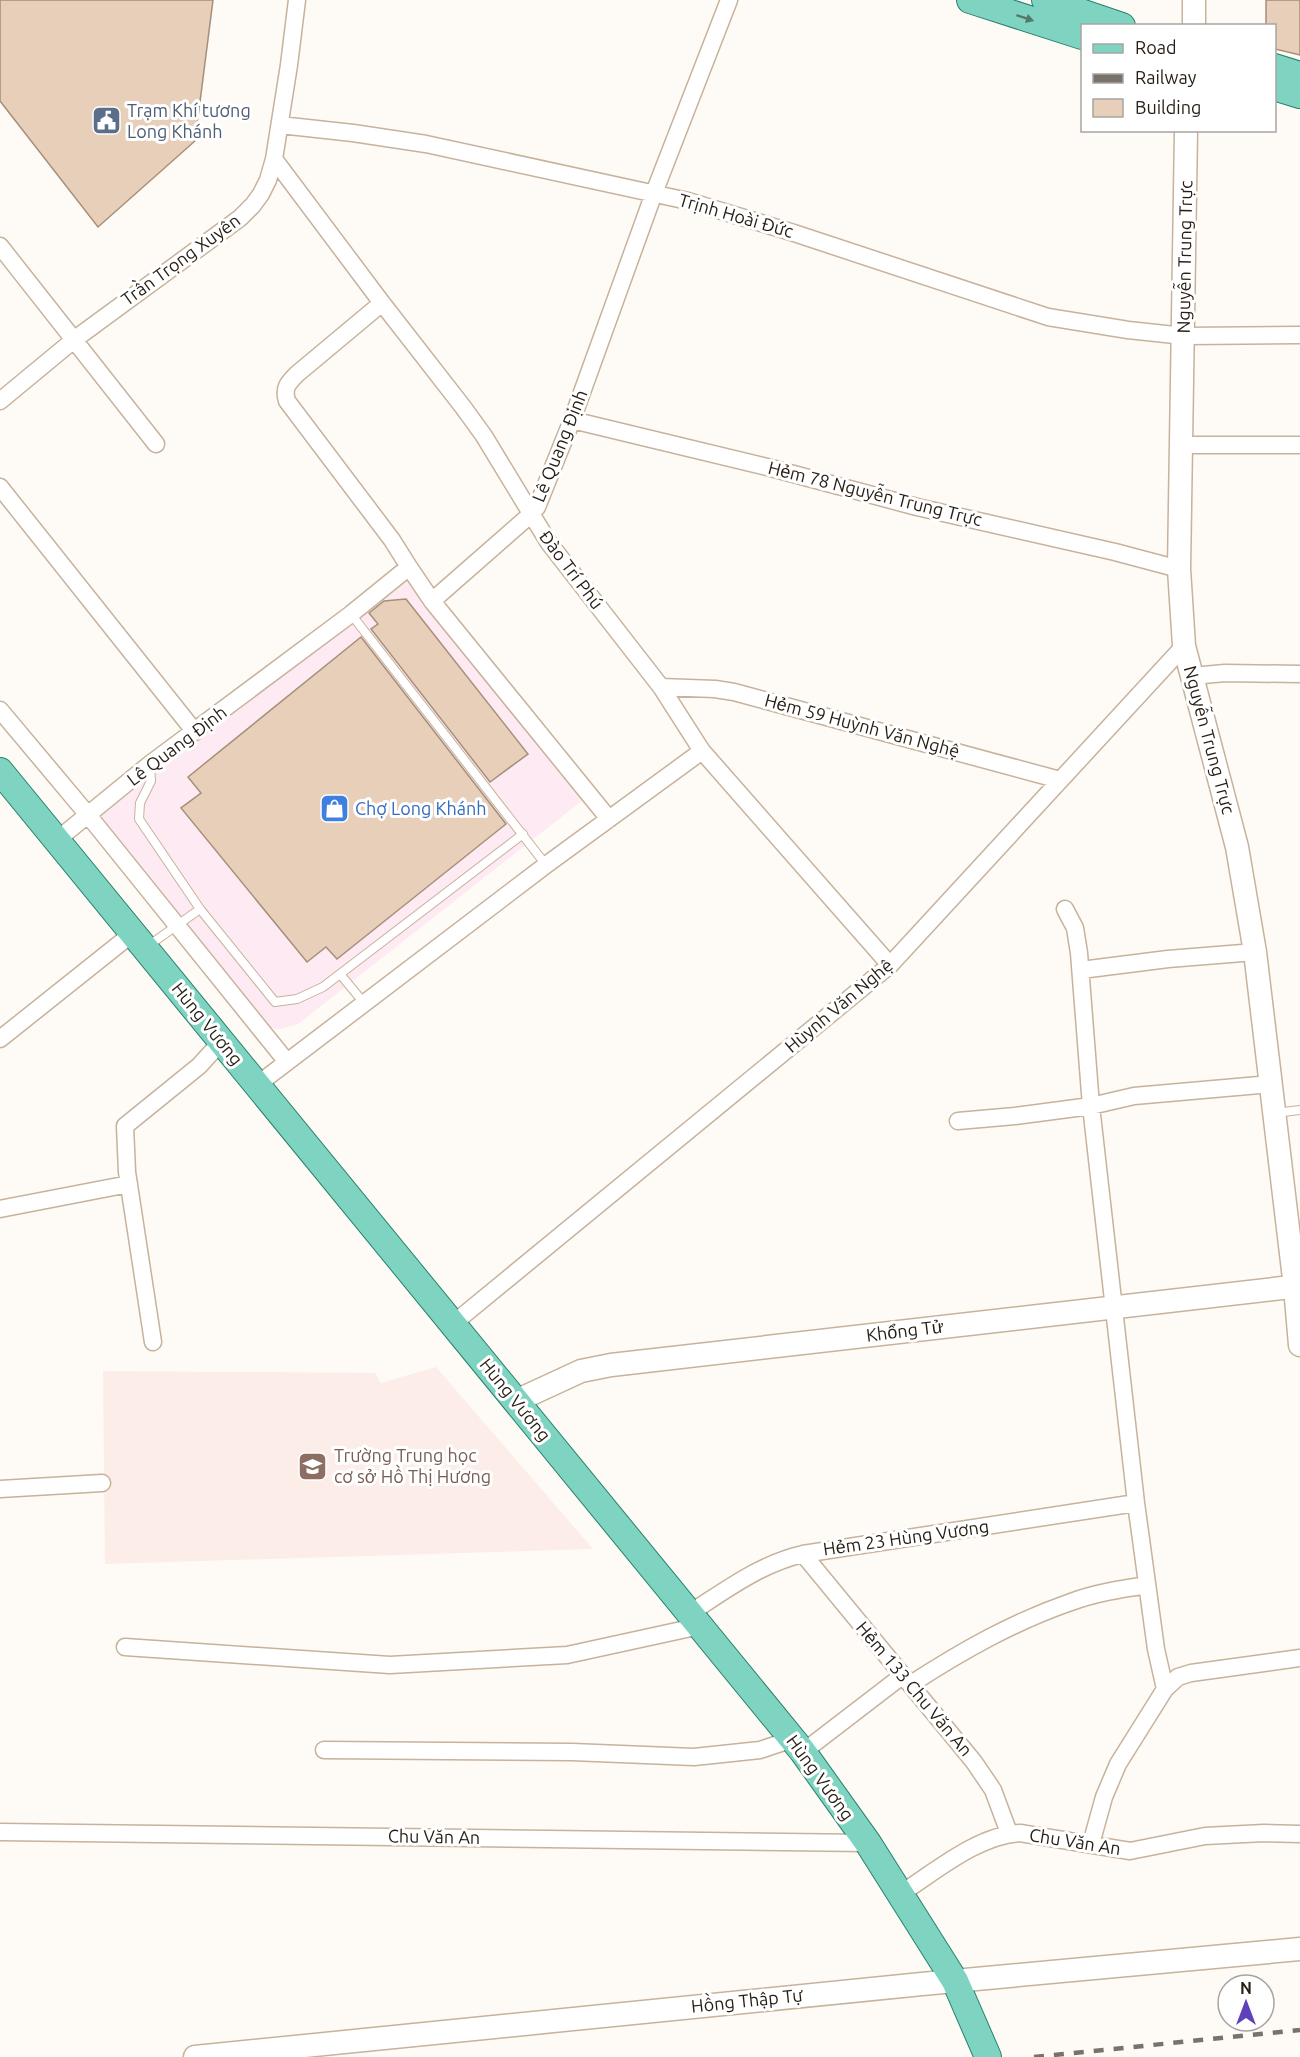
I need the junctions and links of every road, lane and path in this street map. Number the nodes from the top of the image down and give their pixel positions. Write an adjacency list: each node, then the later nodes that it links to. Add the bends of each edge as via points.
1 (297, 0): 13 (street, Trần Trọng Xuyên)
2 (729, 0): 16 (street, Lê Quang Định)
3 (970, 0): 8 (main road, one-way to 8)
4 (1045, 0): 6 (main road)
5 (1194, 0): 7 (street)
6 (1116, 24)
7 (1194, 24)
8 (1081, 35)
9 (1276, 67): 10 (main road)
10 (1300, 75)
11 (1276, 87): 12 (main road)
12 (1300, 95)
13 (280, 125): 15 (street, Trần Trọng Xuyên); 16 (street, Trịnh Hoài Đức, via 426,144)
14 (1186, 132): 20 (street, Nguyễn Trung Trực)
15 (274, 159): 18 (street, Đào Trí Phú); 21 (street, Trần Trọng Xuyên, via 261,194 240,218)
16 (654, 193): 20 (street, Trịnh Hoài Đức, via 794,232 1048,317); 23 (street, Lê Quang Định)
17 (0, 246): 21 (street)
18 (382, 303): 28 (street, Đào Trí Phú, via 484,436); 29 (street, via 297,374 287,384 285,393)
19 (1300, 335): 20 (street, Trịnh Hoài Đức)
20 (1184, 336): 25 (street, Nguyễn Trung Trực)
21 (75, 339): 22 (street, Trần Trọng Xuyên); 24 (street)
22 (0, 401)
23 (572, 420): 28 (street, Lê Quang Định, via 542,496); 30 (street, Hẻm 78 Nguyễn Trung Trực)
24 (156, 444)
25 (1182, 445): 26 (street); 30 (street, Nguyễn Trung Trực)
26 (1300, 445)
27 (0, 487): 38 (street)
28 (530, 515): 31 (street, Lê Quang Định); 36 (street, Đào Trí Phú)
29 (409, 567): 31 (street); 32 (street, Lê Quang Định)
30 (1179, 569): 33 (street, Nguyễn Trung Trực)
31 (432, 601): 44 (street)
32 (351, 614): 38 (street, Lê Quang Định); 45 (lane)
33 (1184, 646): 35 (street, Nguyễn Trung Trực); 42 (street, Hùynh Văn Nghệ)
34 (1300, 674): 35 (street)
35 (1192, 675): 52 (street, Nguyễn Trung Trực, via 1237,847)
36 (661, 687): 39 (street, Đào Trí Phú); 42 (street, Hẻm 59 Huỳnh Văn Nghệ, via 734,692)
37 (0, 710): 43 (street)
38 (195, 732): 40 (street, Lê Quang Định)
39 (702, 751): 44 (street); 53 (street, Đào Trí Phú)
40 (150, 764): 43 (street, Lê Quang Định); 48 (lane, via 151,781 140,803 139,819)
41 (0, 771): 46 (main road, Hùng Vương)
42 (1060, 780): 53 (street, Hùynh Văn Nghệ)
43 (88, 815): 46 (street, Lê Quang Định); 50 (street)
44 (609, 819): 47 (street)
45 (522, 834): 47 (lane); 55 (lane)
46 (57, 840): 51 (main road, Hùng Vương)
47 (546, 864): 56 (street)
48 (200, 909): 50 (lane); 55 (lane, via 275,1002 297,999)
49 (1065, 909): 54 (street, via 1075,928)
50 (177, 926): 51 (lane); 59 (street)
51 (139, 941): 57 (street); 58 (main road, Hùng Vương)
52 (1255, 952): 54 (street); 60 (street, Nguyễn Trung Trực)
53 (890, 965): 70 (street, Hùynh Văn Nghệ)
54 (1081, 970): 62 (street)
55 (340, 974): 56 (lane)
56 (364, 1003): 59 (street)
57 (0, 1039)
58 (222, 1042): 61 (main road, Hùng Vương); 66 (street, via 199,1066 125,1126)
59 (287, 1062): 61 (street)
60 (1271, 1084): 62 (street, via 1134,1096); 64 (street, Nguyễn Trung Trực)
61 (257, 1085): 70 (main road, Hùng Vương)
62 (1091, 1106): 65 (street); 69 (street)
63 (1300, 1110): 64 (lane)
64 (1275, 1113): 68 (street, Nguyễn Trung Trực)
65 (958, 1121)
66 (129, 1184): 67 (street); 71 (street)
67 (0, 1209)
68 (1298, 1286): 69 (street, Khổng Tử); 72 (street, Nguyễn Trung Trực)
69 (1113, 1308): 73 (street, Khổng Tử, via 611,1365 581,1371); 76 (street)
70 (454, 1323): 73 (main road, Hùng Vương)
71 (153, 1342)
72 (1300, 1345)
73 (516, 1401): 79 (main road, Hùng Vương)
74 (102, 1483): 75 (street)
75 (0, 1490)
76 (1136, 1503): 77 (street, Hẻm 23 Hùng Vương); 78 (street)
77 (803, 1554): 79 (street, Hẻm 23 Hùng Vương, via 762,1567); 82 (street, Hẻm 133 Chu Văn An)
78 (1147, 1585): 82 (street, via 1094,1595 1030,1617); 83 (street)
79 (695, 1620): 80 (street, via 567,1655 390,1665); 84 (main road, Hùng Vương)
80 (125, 1647)
81 (1300, 1658): 83 (street, via 1191,1673 1178,1677)
82 (906, 1680): 84 (street); 87 (street, Hẻm 133 Chu Văn An, via 986,1779)
83 (1165, 1689): 90 (street, via 1112,1777)
84 (798, 1745): 85 (street, via 694,1757); 89 (main road, Hùng Vương)
85 (324, 1750)
86 (0, 1832): 89 (street, Chu Văn An)
87 (1009, 1833): 90 (street, Chu Văn An); 91 (street, Chu Văn An, via 983,1842)
88 (1300, 1834): 90 (street, Chu Văn An, via 1205,1836 1131,1851)
89 (868, 1843): 91 (main road, Hùng Vương)
90 (1091, 1844)
91 (900, 1894): 93 (main road, Hùng Vương)
92 (1300, 1949): 93 (street, Hồng Thập Tự)
93 (955, 1981): 94 (street, Hồng Thập Tự); 95 (main road, Hùng Vương)
94 (195, 2057)
95 (988, 2057)

